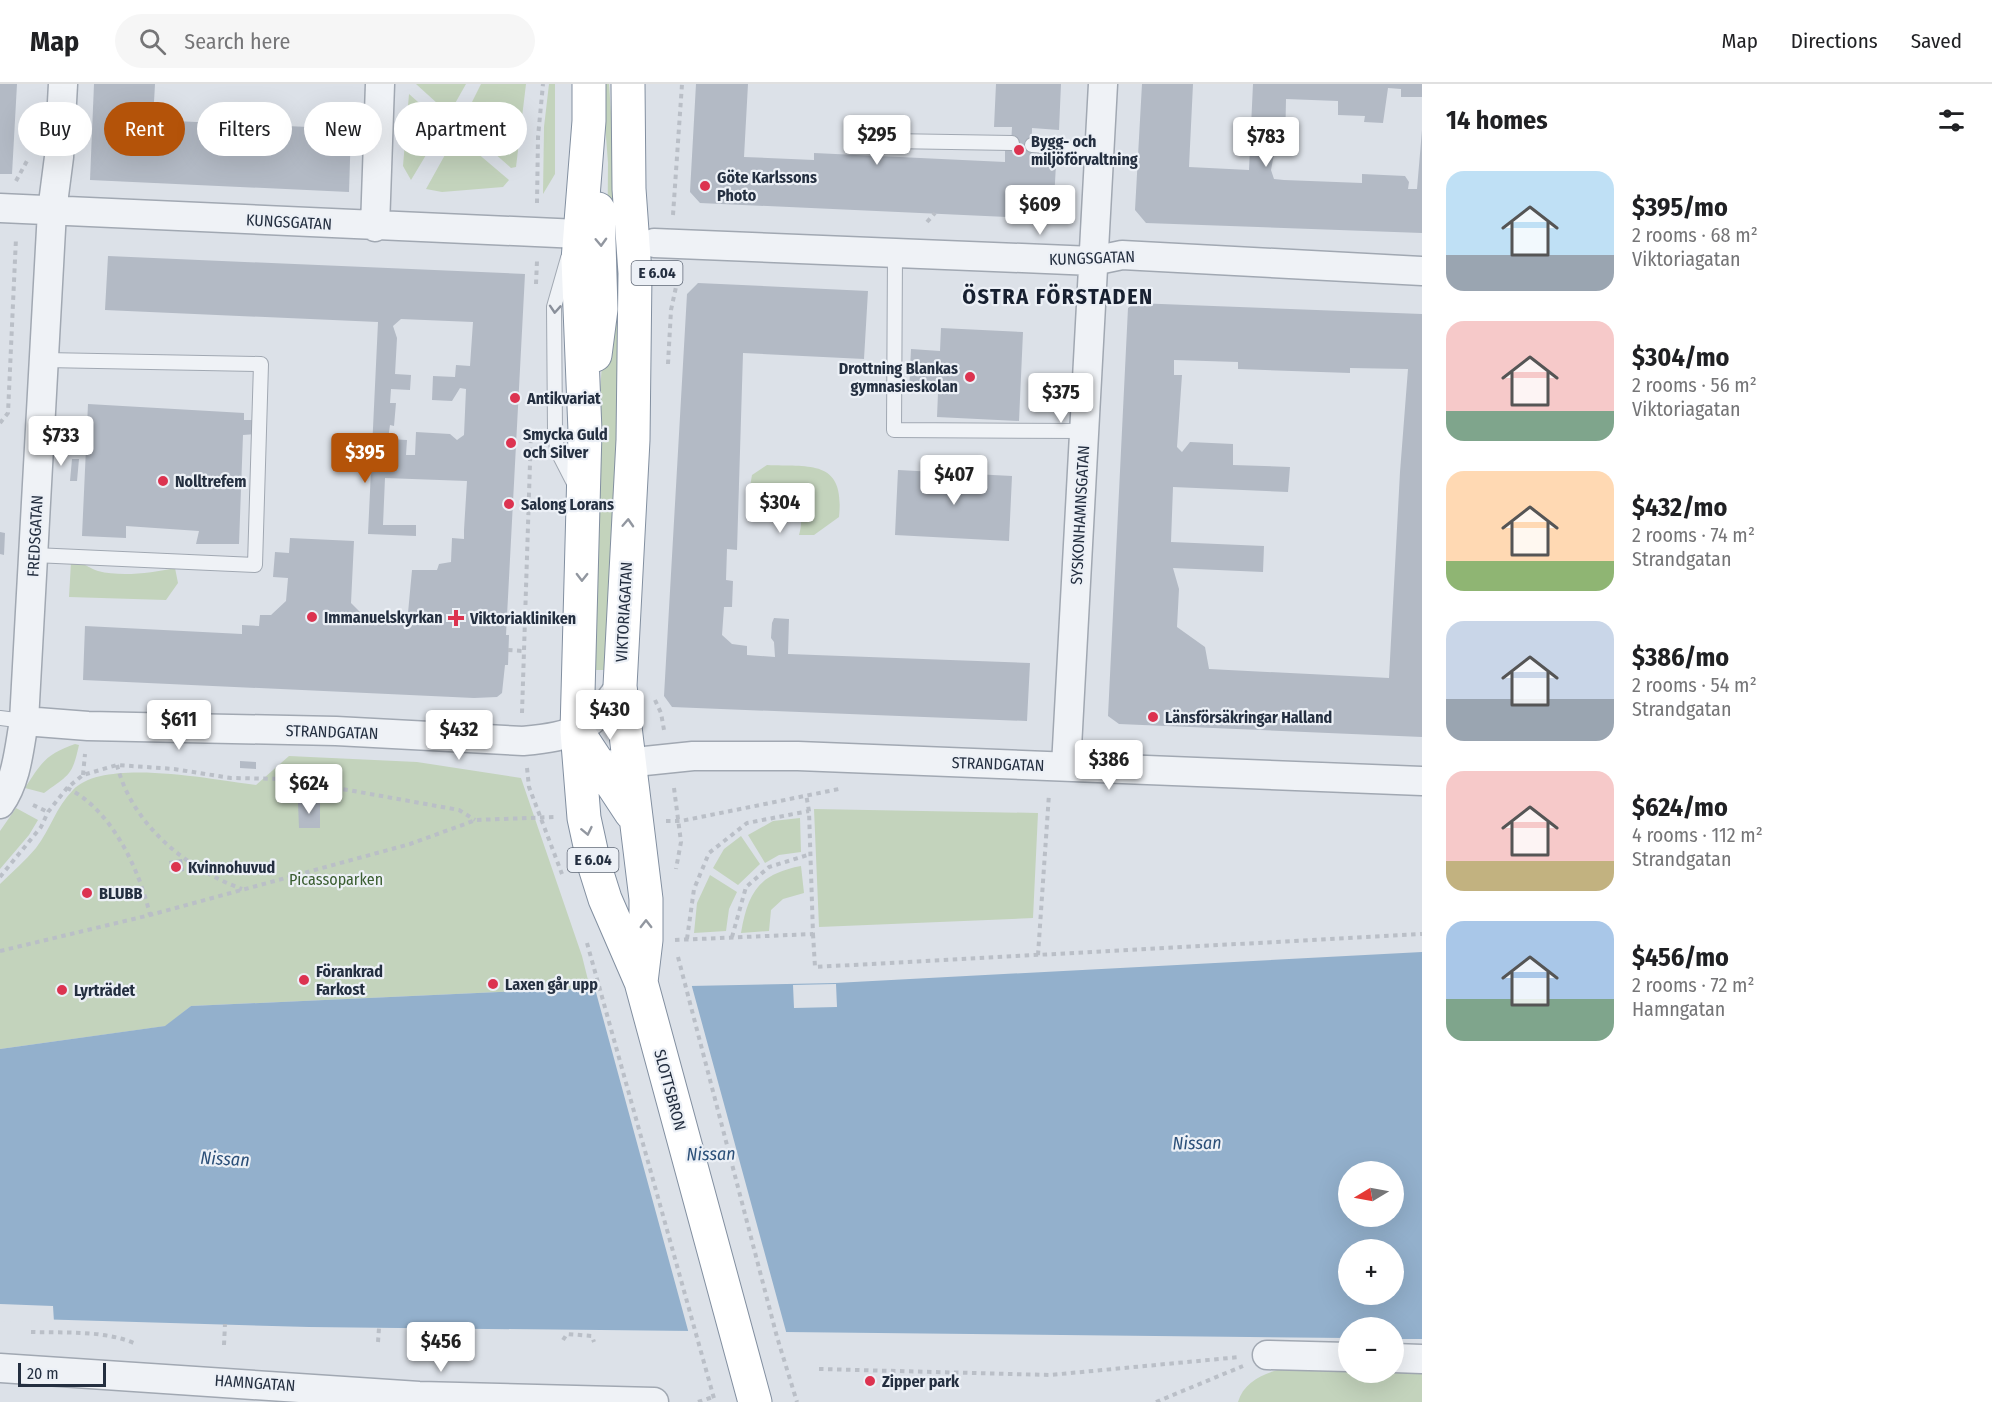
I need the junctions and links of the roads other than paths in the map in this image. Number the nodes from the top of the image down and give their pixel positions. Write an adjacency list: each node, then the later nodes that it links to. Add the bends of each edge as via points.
1 (63, 84): 12 (street, FREDSGATAN)
2 (380, 84): 13 (street)
3 (589, 84): 6 (highway, VIKTORIAGATAN / E 6.04)
4 (1103, 84): 10 (street, SYSKONHAMNSGATAN)
5 (629, 95): 15 (highway, VIKTORIAGATAN / E 6.04); 22 (highway, VIKTORIAGATAN / E 6.04, via 629,189 635,273)
6 (589, 121): 14 (highway, VIKTORIAGATAN / E 6.04); 21 (highway, VIKTORIAGATAN / E 6.04, one-way to 21, via 601,237 601,309)
7 (890, 141): 8 (lane)
8 (1012, 143)
9 (1032, 145): 10 (lane)
10 (1099, 150): 17 (street, SYSKONHAMNSGATAN)
11 (5, 208): 12 (street, KUNGSGATAN)
12 (52, 211): 13 (street, KUNGSGATAN); 19 (street, FREDSGATAN)
13 (375, 227): 14 (street, KUNGSGATAN)
14 (579, 234): 21 (highway, VIKTORIAGATAN / E 6.04, via 578,308); 23 (lane, one-way to 23, via 554,307 555,430 556,450)
15 (666, 243): 16 (street, KUNGSGATAN); 22 (highway, VIKTORIAGATAN / E 6.04)
16 (895, 254): 17 (street, KUNGSGATAN); 20 (lane, via 894,430)
17 (1093, 261): 18 (street, KUNGSGATAN, via 1122,255); 20 (street, SYSKONHAMNSGATAN)
18 (1422, 271)
19 (45, 360): 24 (street, FREDSGATAN); 24 (lane, via 261,364 255,565)
20 (1084, 430): 29 (street, SYSKONHAMNSGATAN)
21 (585, 431): 23 (highway, VIKTORIAGATAN / E 6.04)
22 (633, 440): 25 (highway, VIKTORIAGATAN / E 6.04, one-way to 22)
23 (584, 498): 27 (highway, VIKTORIAGATAN / E 6.04, one-way to 27)
24 (34, 555): 26 (street, FREDSGATAN)
25 (620, 686): 27 (street, STRANDGATAN, via 596,719); 28 (highway, VIKTORIAGATAN / E 6.04)
26 (12, 720): 27 (street, STRANDGATAN, via 523,741); 31 (street, FREDSGATAN, via 17,764 8,793)
27 (577, 731): 28 (highway, VIKTORIAGATAN / E 6.04)
28 (603, 770): 29 (street, STRANDGATAN, via 669,758 798,756); 32 (highway, VIKTORIAGATAN / E 6.04, one-way to 32, via 594,864); 32 (highway, VIKTORIAGATAN / E 6.04, one-way to 28, via 646,899 636,820)
29 (1058, 777): 30 (street, STRANDGATAN)
30 (1422, 781)
31 (0, 804)
32 (641, 982): 39 (highway, SLOTTSBRON / E 6.04)
33 (1268, 1355): 34 (street)
34 (1338, 1357)
35 (1404, 1358): 36 (street)
36 (1422, 1359)
37 (0, 1368): 38 (street, HAMNGATAN)
38 (224, 1391): 40 (street, HAMNGATAN)
39 (755, 1400)
40 (654, 1402)

